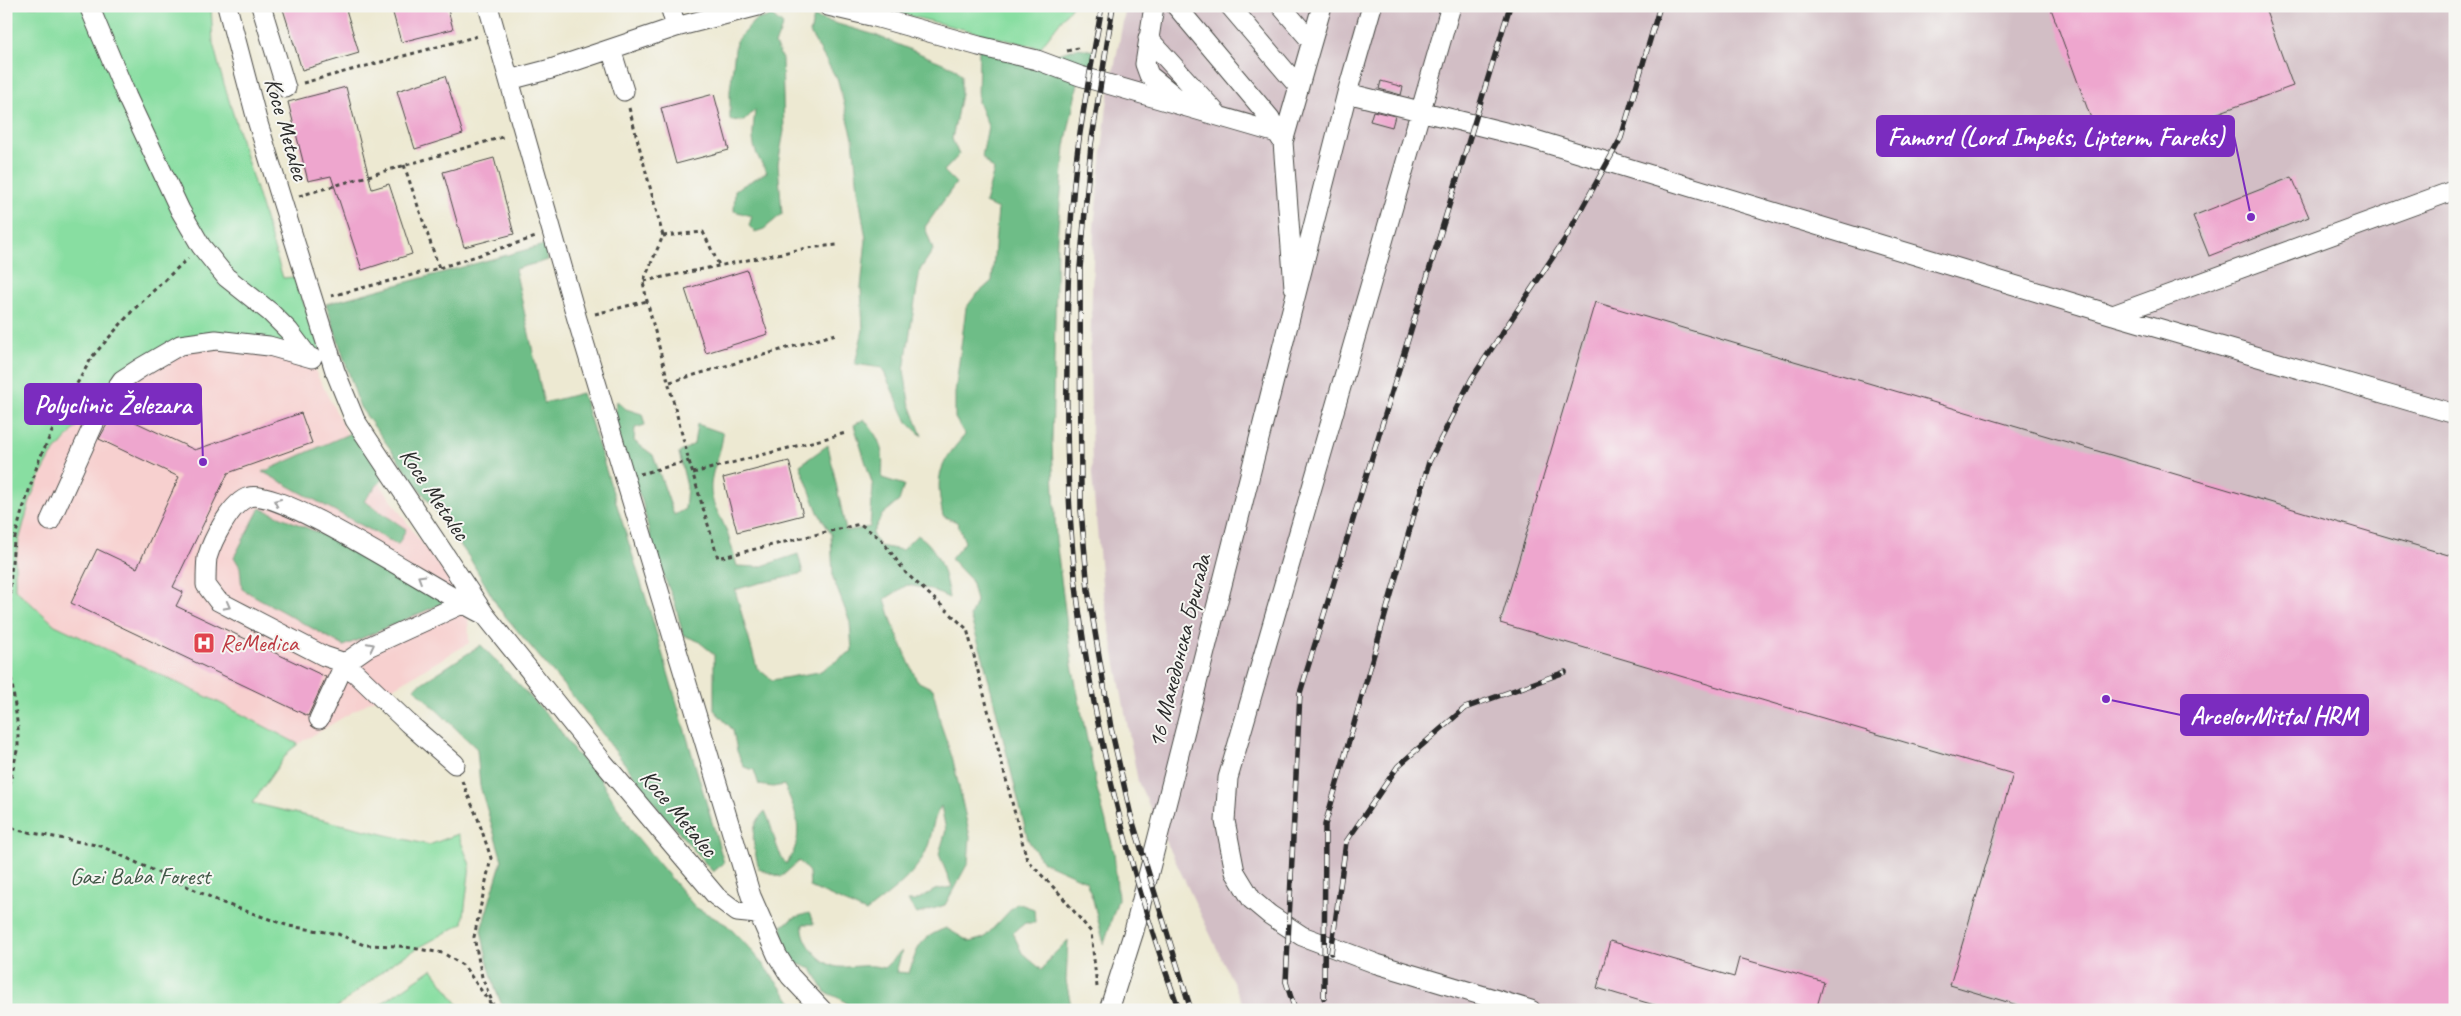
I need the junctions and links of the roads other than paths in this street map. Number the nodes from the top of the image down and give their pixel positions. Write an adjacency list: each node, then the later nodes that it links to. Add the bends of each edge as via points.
1 (89, 6): 31 (street, via 139,123 180,210 201,246 226,277 289,331)
2 (228, 6): 32 (street, Koce Metalec, via 257,120)
3 (261, 6): 21 (street, Koce Metalec)
4 (488, 6): 19 (street, Koce Metalec)
5 (670, 6): 15 (street)
6 (758, 6): 15 (street)
7 (828, 6): 24 (street, via 1037,60)
8 (1154, 6): 16 (street)
9 (1176, 6): 27 (street, via 1270,118)
10 (1230, 6): 20 (street)
11 (1282, 6): 17 (street)
12 (1322, 6): 17 (street)
13 (1372, 6): 23 (street, 16 Македонска Бригада)
14 (1451, 6): 25 (street)
15 (676, 27): 18 (street)
16 (1148, 38): 24 (street, via 1145,64 1148,75); 26 (street)
17 (1311, 40): 20 (street)
18 (611, 49): 19 (street, via 551,70); 22 (street)
19 (509, 80): 40 (street, Koce Metalec, via 577,319)
20 (1298, 86): 27 (street)
21 (286, 88)
22 (624, 91)
23 (1347, 93): 25 (street); 29 (street, 16 Македонска Бригада)
24 (1191, 109): 26 (street)
25 (1420, 110): 30 (street, via 1539,141); 43 (street, via 1228,778 1225,821 1235,872 1252,900 1302,936 1377,964)
26 (1219, 116): 27 (street)
27 (1280, 137): 29 (street)
28 (2455, 190): 30 (street)
29 (1295, 304): 41 (street, 16 Македонска Бригада, via 1134,931)
30 (2114, 315): 33 (street)
31 (307, 355): 32 (street); 34 (street, via 250,342 216,340 180,346 136,371 122,380 97,417)
32 (334, 371): 36 (street, Koce Metalec, via 355,420)
33 (2455, 414)
34 (50, 520)
35 (462, 604): 36 (street); 37 (street, one-way to 35, via 368,646); 37 (street, one-way to 37, via 371,548 269,498 250,496 237,504 219,529 207,558 206,585 218,601 324,656)
36 (485, 615): 40 (street, Koce Metalec, via 602,762 716,896 737,912)
37 (345, 663): 38 (street); 39 (street)
38 (319, 718)
39 (455, 764)
40 (757, 914): 42 (street, Koce Metalec, via 790,976)
41 (1110, 1009)
42 (822, 1010)
43 (1531, 1010)

